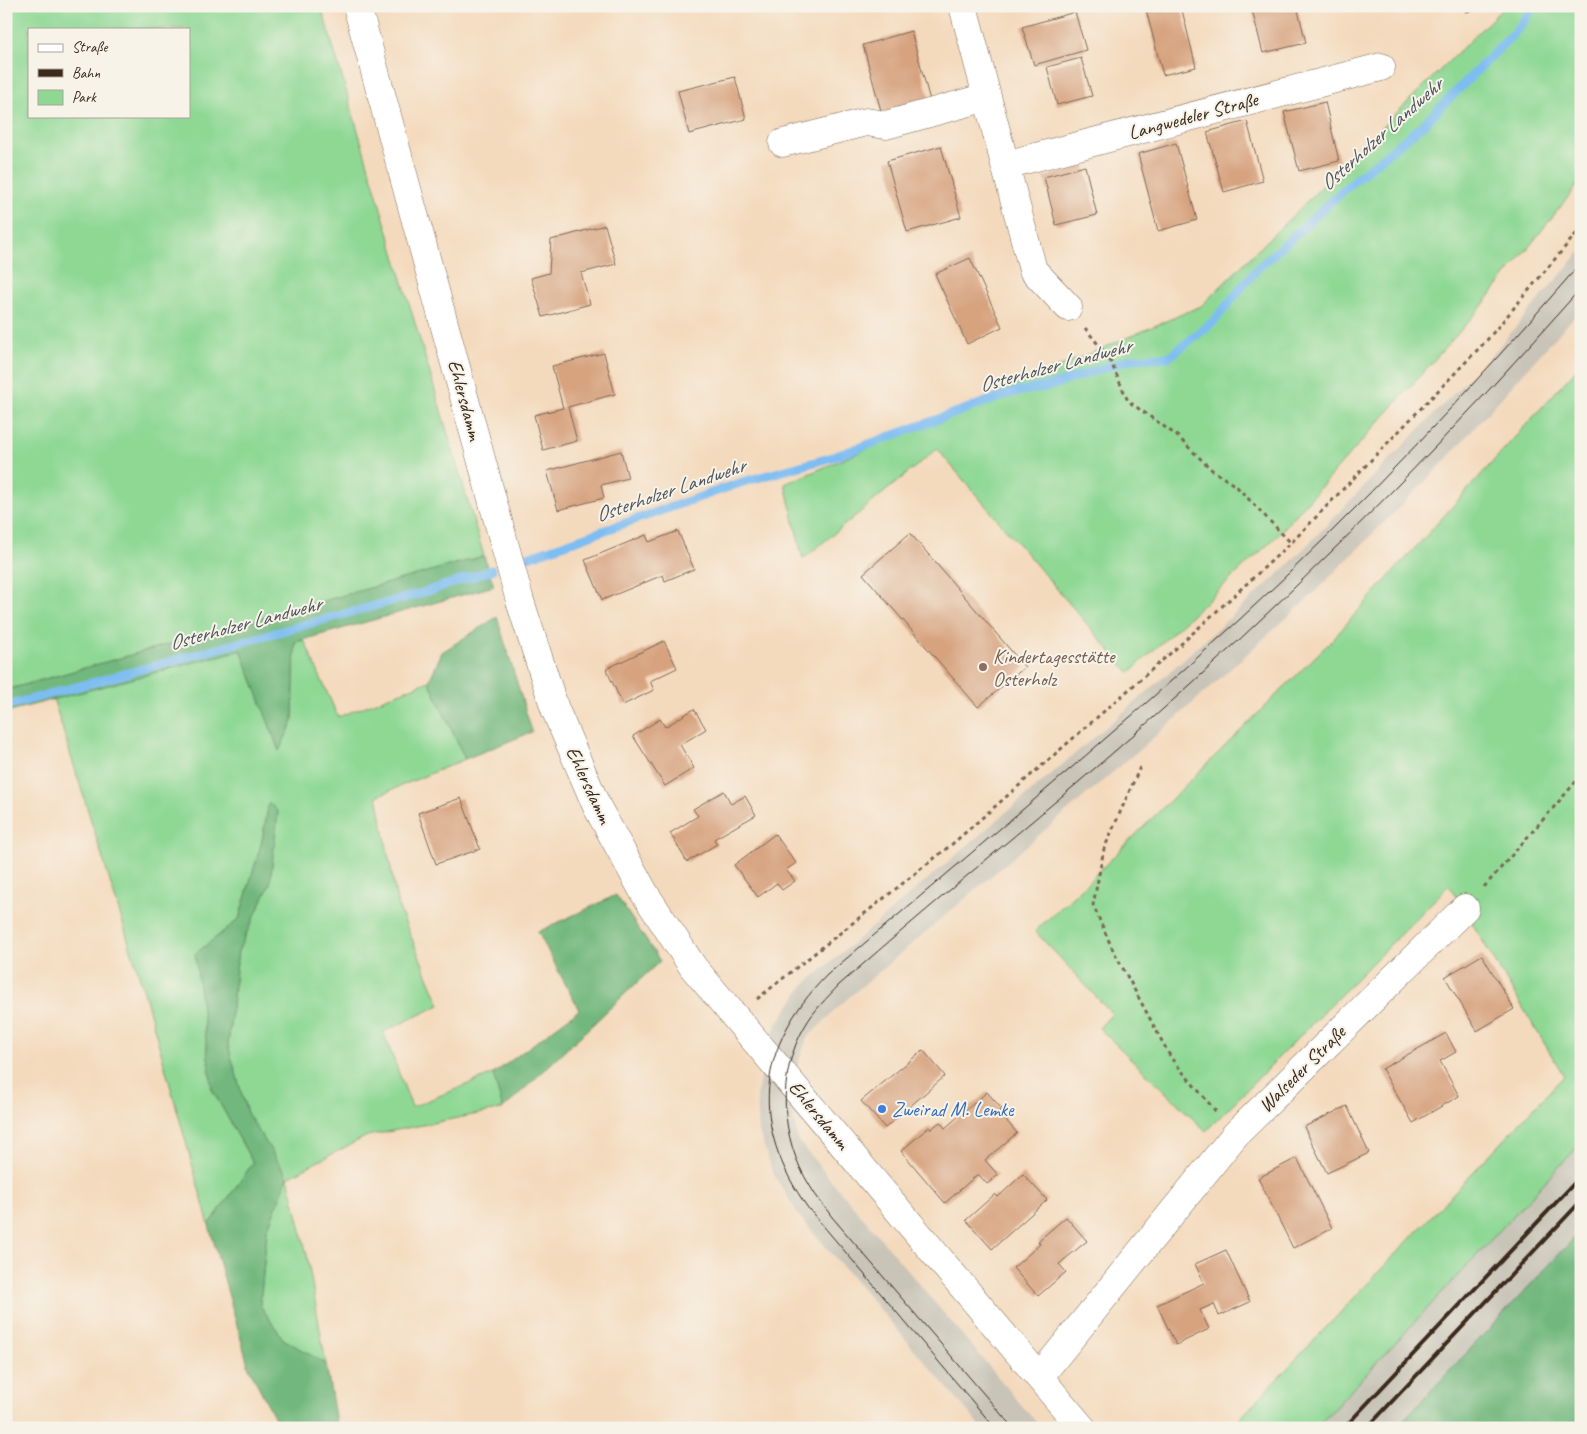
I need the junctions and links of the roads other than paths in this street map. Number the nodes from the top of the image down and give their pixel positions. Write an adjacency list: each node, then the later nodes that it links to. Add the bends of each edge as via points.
1 (357, 6): 9 (street, Ehlersdamm, via 520,601 555,709 597,808 646,894 694,967)
2 (963, 6): 4 (street)
3 (1382, 67): 6 (street, Langwedeler Straße)
4 (987, 96): 5 (street, via 886,125 866,122); 6 (street)
5 (783, 144)
6 (1005, 165): 7 (street, via 1033,270)
7 (1068, 308)
8 (1465, 908): 9 (street, Walseder Straße, via 1235,1135)
9 (1040, 1376): 10 (street, Ehlersdamm)
10 (1082, 1428)

